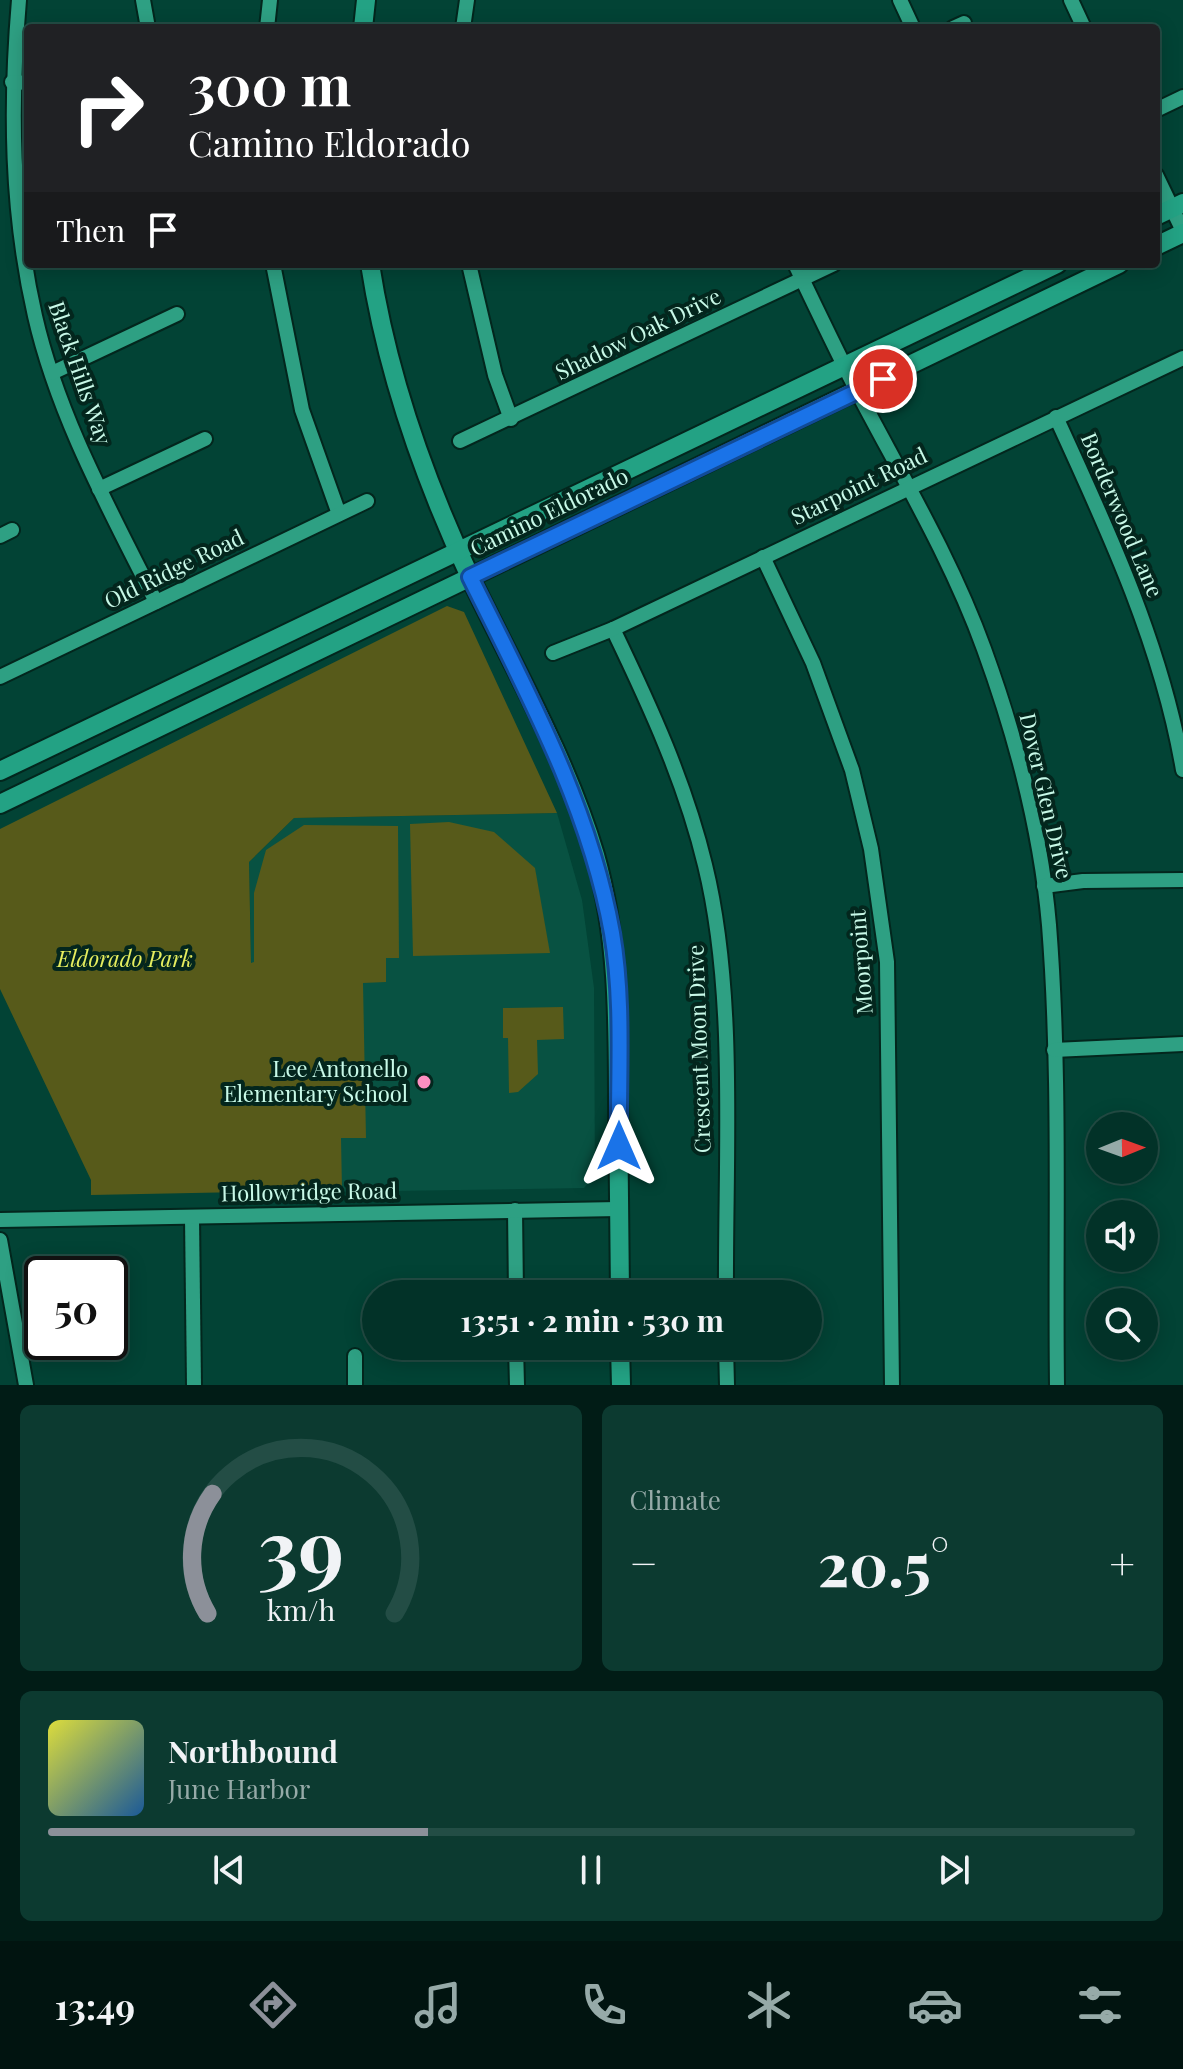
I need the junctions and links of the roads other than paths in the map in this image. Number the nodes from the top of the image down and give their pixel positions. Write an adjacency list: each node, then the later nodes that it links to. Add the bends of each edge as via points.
1 (19, 0): 14 (street, Black Hills Way)
2 (143, 0): 8 (street)
3 (270, 0): 9 (street)
4 (366, 0): 10 (main road)
5 (467, 0): 11 (street)
6 (900, 0): 12 (street)
7 (1071, 0): 13 (street)
8 (147, 24)
9 (267, 24)
10 (363, 24)
11 (464, 24)
12 (911, 24)
13 (1082, 24)
14 (12, 82): 15 (street); 18 (street, Black Hills Way)
15 (24, 83)
16 (1183, 97): 17 (street)
17 (1160, 108)
18 (7, 159): 22 (street, Black Hills Way)
19 (1160, 184): 20 (street)
20 (1171, 209): 21 (street)
21 (1183, 232): 23 (main road)
22 (24, 239)
23 (1160, 244)
24 (28, 268): 36 (street, Black Hills Way, via 35,318)
25 (274, 268): 45 (street, via 302,410)
26 (371, 268): 46 (main road, via 405,416)
27 (470, 268): 39 (street)
28 (797, 268): 32 (street, Dover Glen Drive)
29 (826, 268): 32 (street, Shadow Oak Drive)
30 (1049, 268): 35 (main road, Camino Eldorado)
31 (1111, 268): 37 (main road, Camino Eldorado)
32 (803, 279): 35 (street, Dover Glen Drive); 39 (street, Shadow Oak Drive)
33 (177, 314): 36 (street)
34 (1183, 358): 38 (street, Starpoint Road)
35 (845, 367): 37 (street, Dover Glen Drive); 46 (main road, Camino Eldorado)
36 (52, 373): 43 (street, Black Hills Way)
37 (857, 391): 42 (street, Dover Glen Drive); 48 (main road, Camino Eldorado)
38 (1056, 417): 42 (street, Starpoint Road); 53 (street, Borderwood Lane, via 1141,614)
39 (511, 419): 41 (street, Shadow Oak Drive)
40 (205, 439): 43 (street)
41 (460, 441)
42 (911, 486): 47 (street, Starpoint Road); 57 (street, Dover Glen Drive, via 984,649 1014,739)
43 (99, 489): 49 (street, Black Hills Way)
44 (367, 501): 45 (street, Old Ridge Road)
45 (339, 514): 49 (street, Old Ridge Road)
46 (458, 550): 48 (main road); 54 (main road, Camino Eldorado)
47 (763, 557): 50 (street, Starpoint Road); 78 (street, Moorpoint, via 813,663 852,770 871,849 887,962)
48 (470, 577): 55 (main road, Camino Eldorado); 60 (main road, via 564,769 595,856 618,993)
49 (156, 602): 52 (street, Old Ridge Road)
50 (613, 629): 51 (street, Starpoint Road); 67 (street, Crescent Moon Drive, via 660,727 706,867 724,1013)
51 (553, 653)
52 (0, 677)
53 (1183, 770)
54 (0, 771)
55 (0, 804)
56 (1183, 880): 57 (street)
57 (1044, 886): 59 (street, Dover Glen Drive)
58 (1183, 1044): 59 (street)
59 (1054, 1050): 79 (street, Dover Glen Drive)
60 (619, 1209): 61 (street, Hollowridge Road); 66 (main road)
61 (515, 1210): 62 (street, Hollowridge Road); 65 (street)
62 (192, 1217): 63 (street, Hollowridge Road); 73 (street)
63 (0, 1220)
64 (0, 1240): 72 (street)
65 (516, 1280)
66 (620, 1280)
67 (726, 1280)
68 (355, 1356): 74 (street)
69 (516, 1360): 75 (street)
70 (620, 1360): 76 (main road)
71 (726, 1360): 77 (street)
72 (26, 1385)
73 (194, 1385)
74 (355, 1385)
75 (517, 1385)
76 (621, 1385)
77 (727, 1385)
78 (892, 1385)
79 (1057, 1385)

